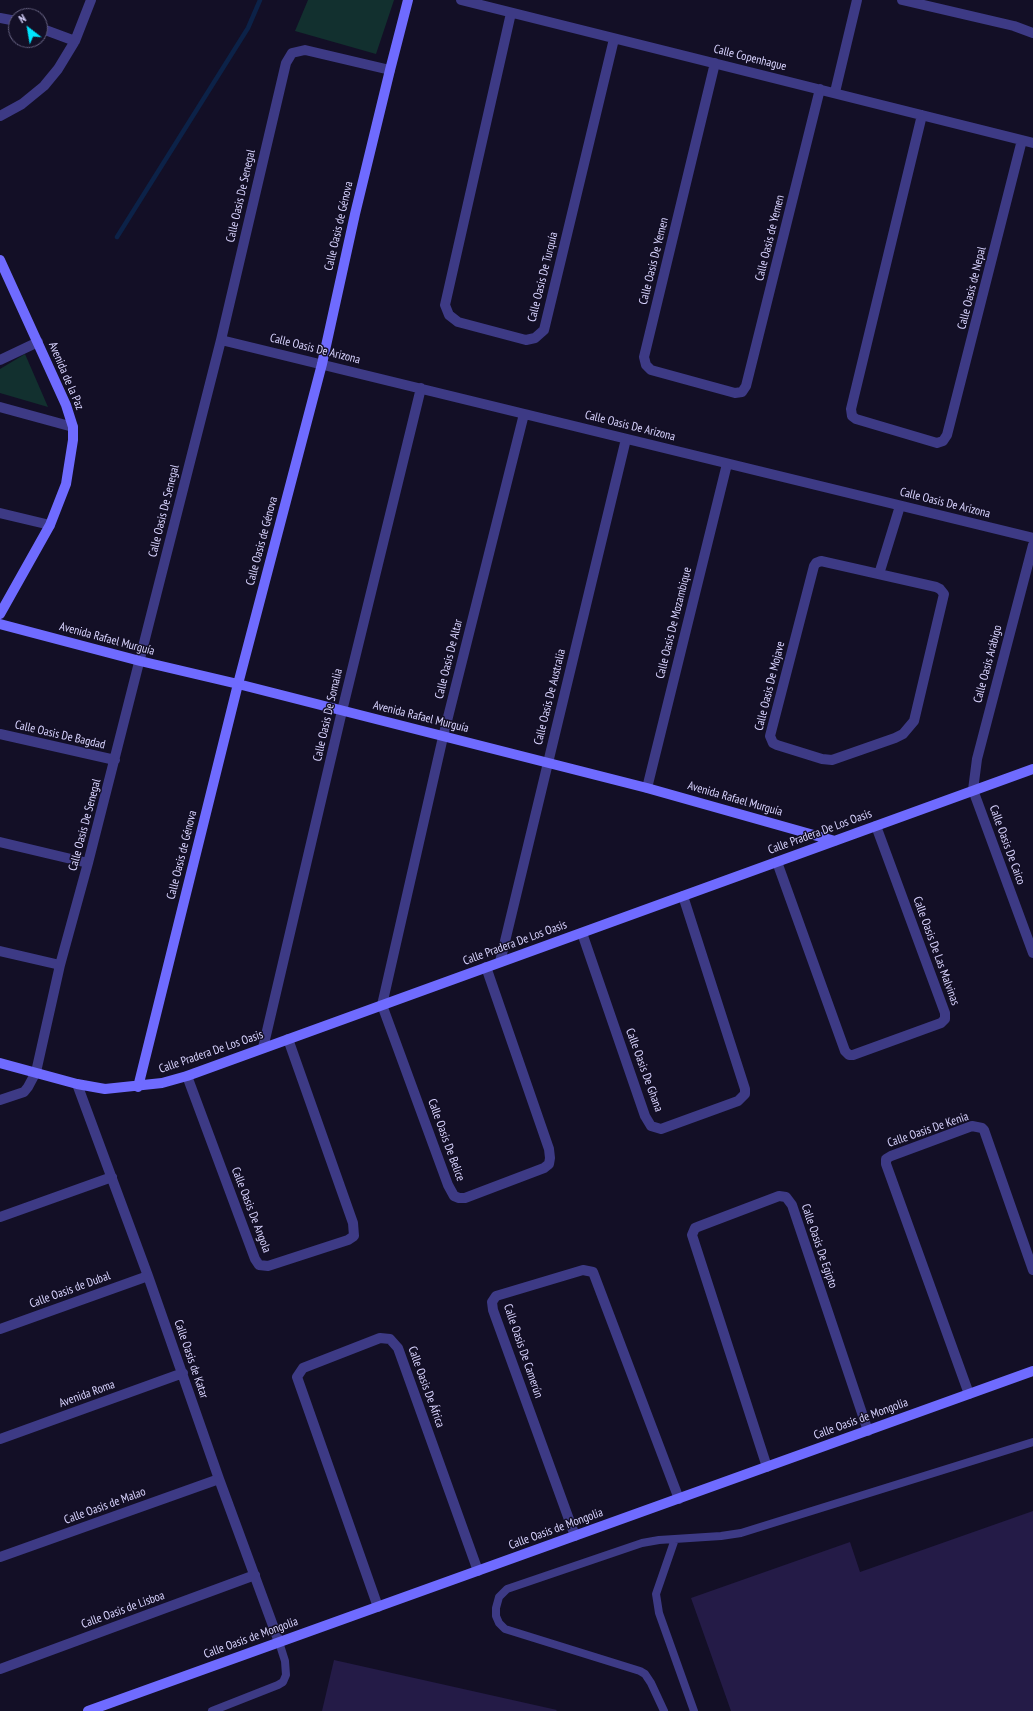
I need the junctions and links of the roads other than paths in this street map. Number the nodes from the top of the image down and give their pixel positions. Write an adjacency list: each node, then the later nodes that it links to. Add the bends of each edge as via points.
1 (91, 0): 10 (street)
2 (408, 0): 12 (street, Calle Oasis de Génova)
3 (461, 0): 6 (street, Calle Copenhague)
4 (857, 0): 14 (street)
5 (902, 0): 8 (street, via 1014,26)
6 (511, 13): 9 (street, Calle Copenhague); 9 (street, Calle Oasis De Turquía, via 445,305 449,315 458,322 526,340 535,338 544,330)
7 (48, 31): 10 (street)
8 (1033, 33)
9 (614, 39): 11 (street, Calle Copenhague)
10 (75, 41): 16 (street, via 44,86 22,104)
11 (715, 63): 13 (street, Calle Copenhague); 25 (street, Calle Oasis De Yemen, via 644,358 651,370 735,393)
12 (390, 70): 20 (street, Calle Oasis De Senegal, via 305,50 292,53 286,63); 23 (street, Calle Oasis de Génova)
13 (820, 89): 14 (street, Calle Copenhague); 25 (street, Calle Oasis de Yemen, via 746,386)
14 (835, 92): 15 (street, Calle Copenhague)
15 (922, 115): 17 (street, Calle Copenhague); 17 (street, Calle Oasis de Nepal, via 851,410 852,416 856,419 937,443 943,441 947,435)
16 (0, 116)
17 (1022, 140): 18 (street, Calle Copenhague)
18 (1033, 143)
19 (0, 260): 21 (street, Avenida de la Paz)
20 (221, 340): 23 (street, Calle Oasis De Arizona); 39 (street, Calle Oasis De Senegal)
21 (38, 342): 22 (street); 28 (street, Avenida de la Paz)
22 (0, 360)
23 (322, 364): 24 (street, Calle Oasis De Arizona); 40 (street, Calle Oasis de Génova)
24 (421, 388): 27 (street, Calle Oasis De Arizona); 41 (street, Calle Oasis De Somalia)
25 (742, 392)
26 (0, 407): 28 (street)
27 (524, 414): 29 (street, Calle Oasis De Arizona); 43 (street, Calle Oasis De Altar)
28 (73, 427): 33 (street, Avenida de la Paz, via 66,484)
29 (626, 439): 30 (street, Calle Oasis De Arizona); 45 (street, Calle Oasis De Australia)
30 (727, 464): 31 (street, Calle Oasis De Arizona); 47 (street, Calle Oasis De Mozambique)
31 (900, 506): 34 (street, Calle Oasis De Arizona); 36 (street)
32 (0, 513): 33 (street)
33 (50, 525): 37 (street, Avenida de la Paz)
34 (1033, 538)
35 (1033, 545): 48 (street, Calle Oasis Arábigo, via 977,759)
36 (879, 574): 36 (street, Calle Oasis De Mojave, via 825,561 816,563 770,736 772,743 832,760 895,738 903,734 914,721 944,594 936,587)
37 (0, 614)
38 (0, 624): 39 (street, Avenida Rafael Murguía)
39 (140, 662): 40 (street, Avenida Rafael Murguía); 44 (street, Calle Oasis De Senegal)
40 (238, 684): 41 (street, Avenida Rafael Murguía); 68 (street, Calle Oasis de Génova)
41 (342, 711): 43 (street, Avenida Rafael Murguía); 63 (street, Calle Oasis De Somalia)
42 (0, 734): 44 (street, Calle Oasis De Bagdad)
43 (443, 737): 45 (street, Avenida Rafael Murguía); 61 (street, Calle Oasis De Altar)
44 (115, 760): 53 (street, Calle Oasis De Senegal)
45 (548, 762): 47 (street, Avenida Rafael Murguía); 58 (street, Calle Oasis De Australia)
46 (1033, 769): 48 (street, Calle Pradera De Los Oasis)
47 (647, 788): 50 (street, Avenida Rafael Murguía)
48 (973, 790): 49 (street, Calle Pradera De Los Oasis); 57 (street, Calle Oasis De Caico)
49 (876, 826): 50 (street, Calle Pradera De Los Oasis); 52 (street, Calle Oasis De Las Malvinas, via 945,1018 941,1023 853,1056 845,1051)
50 (835, 841): 52 (street, Calle Pradera De Los Oasis)
51 (0, 842): 53 (street)
52 (778, 862): 54 (street, Calle Pradera De Los Oasis)
53 (88, 863): 59 (street, Calle Oasis De Senegal)
54 (683, 896): 55 (street, Calle Pradera De Los Oasis); 55 (street, Calle Oasis De Ghana, via 745,1094 738,1100 662,1129 651,1126 645,1116)
55 (582, 933): 58 (street, Calle Pradera De Los Oasis)
56 (0, 951): 59 (street)
57 (1033, 953)
58 (500, 962): 60 (street, Calle Pradera De Los Oasis)
59 (60, 965): 65 (street, Calle Oasis De Senegal)
60 (486, 967): 61 (street, Calle Pradera De Los Oasis); 61 (street, Calle Oasis De Belice, via 550,1158 549,1164 544,1168 479,1193 459,1198 450,1191)
61 (382, 1005): 62 (street, Calle Pradera De Los Oasis)
62 (288, 1040): 63 (street, Calle Pradera De Los Oasis); 66 (street, Calle Oasis De Angola, via 353,1224 354,1236 348,1240 268,1266 259,1265 254,1258)
63 (263, 1048): 66 (street, Calle Pradera De Los Oasis)
64 (0, 1063): 65 (street, Calle Pradera De Los Oasis)
65 (36, 1072): 67 (street, Calle Pradera De Los Oasis); 69 (street, Calle Oasis De Senegal, via 24,1092)
66 (187, 1076): 68 (street, Calle Pradera De Los Oasis, via 162,1084)
67 (77, 1084): 68 (street, Calle Pradera De Los Oasis, via 105,1089); 70 (street, Calle Oasis de Katar)
68 (138, 1087)
69 (0, 1100)
70 (112, 1177): 71 (street); 73 (street, Calle Oasis de Katar)
71 (0, 1217)
72 (1033, 1270): 77 (street, Calle Oasis De Kenia, via 982,1128 972,1126 886,1159)
73 (148, 1276): 74 (street, Calle Oasis de Dubal); 76 (street, Calle Oasis de Katar)
74 (0, 1329)
75 (1033, 1371): 77 (street, Calle Oasis de Mongolia)
76 (182, 1373): 79 (street, Avenida Roma); 82 (street, Calle Oasis de Katar)
77 (969, 1394): 78 (street, Calle Oasis de Mongolia)
78 (868, 1431): 81 (street, Calle Oasis de Mongolia); 81 (street, Calle Oasis De Egipto, via 792,1205 786,1197 779,1196 695,1228 692,1235)
79 (0, 1439)
80 (1033, 1442): 85 (lane, via 741,1532)
81 (767, 1467): 83 (street, Calle Oasis de Mongolia)
82 (219, 1479): 86 (street, Calle Oasis de Malao); 88 (street, Calle Oasis de Katar)
83 (679, 1499): 84 (street, Calle Oasis de Mongolia); 84 (street, Calle Oasis De Camerún, via 593,1272 583,1270 496,1296 492,1302 493,1310)
84 (576, 1536): 87 (street, Calle Oasis de Mongolia)
85 (675, 1539): 94 (lane, via 642,1543 507,1589 499,1597 496,1608 497,1620 504,1629 645,1674); 95 (lane, via 656,1594 659,1613)
86 (0, 1557)
87 (478, 1571): 89 (street, Calle Oasis de Mongolia); 89 (street, Calle Oasis De África, via 398,1348 390,1339 380,1338 303,1368 297,1376)
88 (255, 1576): 90 (street, Calle Oasis de Katar); 91 (street, Calle Oasis de Lisboa)
89 (378, 1606): 90 (street, Calle Oasis de Mongolia)
90 (279, 1642): 92 (street, Calle Oasis de Mongolia); 93 (lane, via 285,1661 286,1675 283,1682)
91 (0, 1670)
92 (88, 1711)
93 (212, 1711)
94 (664, 1711)
95 (694, 1711)

